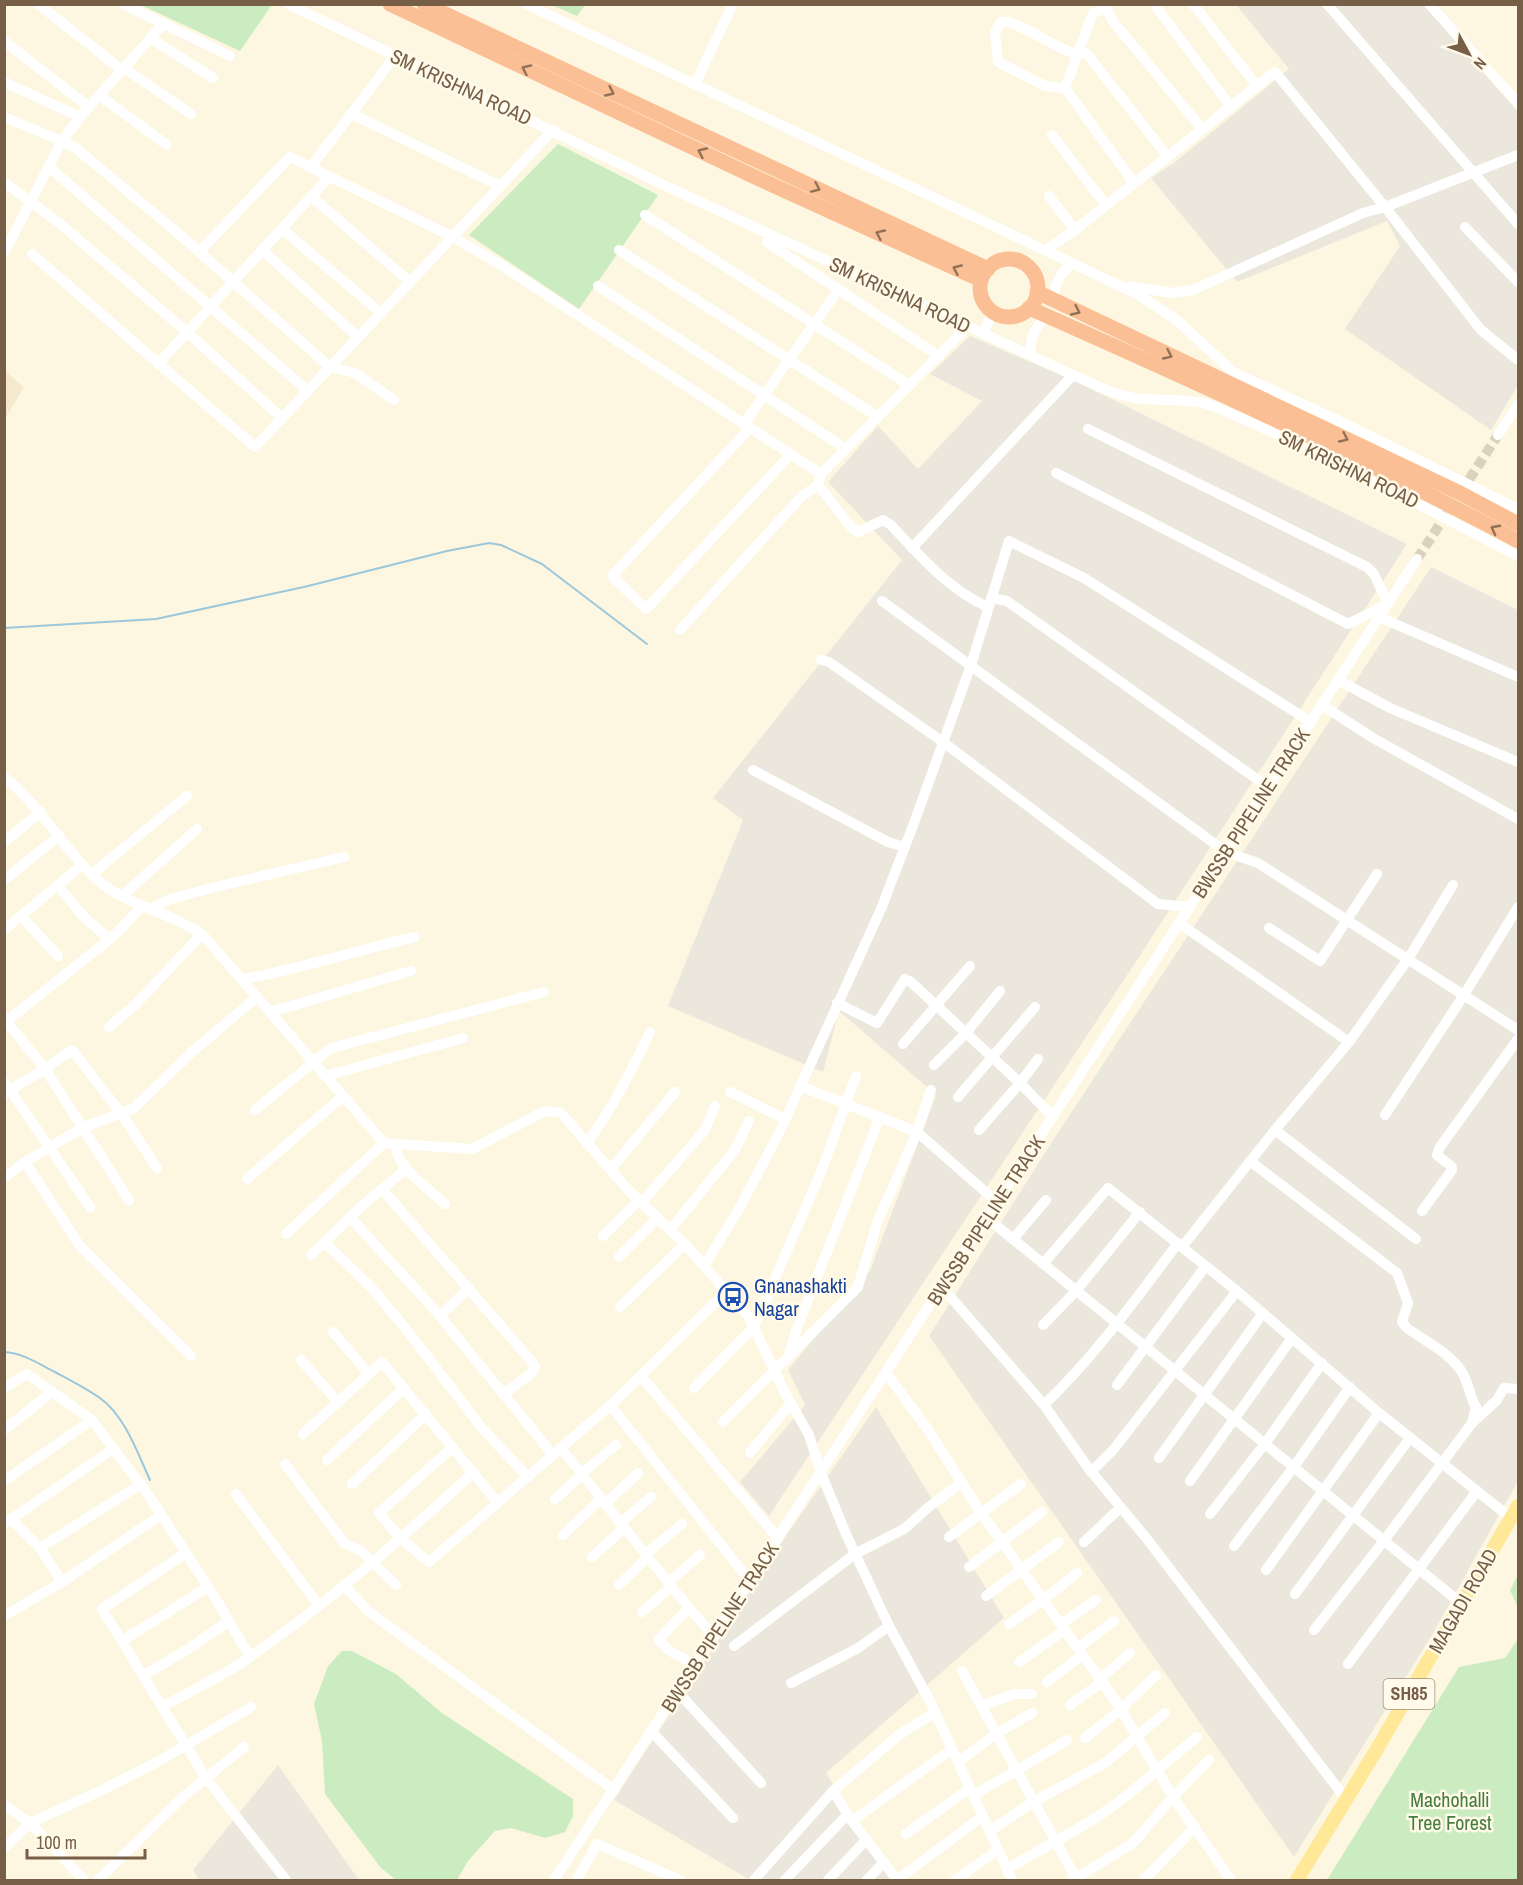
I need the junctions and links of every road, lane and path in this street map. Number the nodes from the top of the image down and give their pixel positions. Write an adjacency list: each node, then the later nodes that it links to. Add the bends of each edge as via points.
1 (38, 4): 18 (street)
2 (123, 4): 12 (street)
3 (288, 4): 17 (street, SM KRISHNA ROAD)
4 (390, 4): 41 (highway, one-way to 4)
5 (424, 4): 41 (highway, one-way to 41)
6 (526, 4): 21 (street, SM KRISHNA ROAD)
7 (733, 4): 21 (street)
8 (1193, 4): 22 (street)
9 (1327, 4): 42 (street)
10 (1429, 4): 25 (street)
11 (1157, 8): 27 (street)
12 (164, 23): 13 (street); 16 (street)
13 (150, 38): 18 (street); 19 (street)
14 (4, 41): 26 (street)
15 (1079, 53): 23 (street); 23 (street, via 1014,23 1004,21 998,25 998,62 1045,86); 32 (street, via 1093,13 1107,8 1112,20); 38 (street, via 1087,54)
16 (230, 56)
17 (395, 56): 29 (street); 33 (street, SM KRISHNA ROAD)
18 (123, 69): 24 (street); 28 (street)
19 (213, 78)
20 (4, 82): 31 (street)
21 (695, 84): 61 (street, SM KRISHNA ROAD)
22 (1257, 86): 27 (street); 51 (street, via 1275,72)
23 (1065, 88): 45 (street)
24 (99, 96): 26 (street); 36 (street)
25 (1518, 103)
26 (89, 107): 31 (street)
27 (1231, 107): 32 (street)
28 (191, 114)
29 (352, 114): 40 (street); 46 (street)
30 (4, 117): 35 (street)
31 (80, 117): 35 (street)
32 (1202, 129): 38 (street)
33 (553, 130): 46 (street); 81 (street, SM KRISHNA ROAD)
34 (1053, 135): 50 (street)
35 (62, 141): 39 (street); 62 (street, via 77,149)
36 (167, 145)
37 (1518, 156): 42 (street)
38 (1168, 157): 45 (street)
39 (49, 167): 49 (street); 75 (street)
40 (310, 168): 43 (street); 62 (street, via 290,157)
41 (759, 171): 66 (highway)
42 (1472, 172): 51 (street); 53 (street)
43 (329, 177): 47 (street); 57 (street)
44 (4, 182): 49 (street)
45 (1134, 183): 50 (street)
46 (500, 186): 57 (street)
47 (311, 196): 55 (street); 68 (street)
48 (1049, 196): 56 (street)
49 (32, 201): 63 (street); 82 (street)
50 (1106, 205): 56 (street)
51 (1385, 207): 70 (street, via 1193,290 1171,293); 88 (street, via 1481,330)
52 (645, 215): 80 (street)
53 (1518, 224)
54 (1465, 227): 69 (street)
55 (282, 229): 59 (street); 78 (street)
56 (1075, 230): 61 (street)
57 (453, 237): 68 (street); 99 (street)
58 (767, 242): 72 (street)
59 (262, 250): 67 (street); 84 (street)
60 (619, 250): 87 (street)
61 (1046, 250): 65 (street, SM KRISHNA ROAD)
62 (199, 252): 67 (street)
63 (4, 253)
64 (32, 254): 89 (street)
65 (1073, 263): 70 (street, SM KRISHNA ROAD); 74 (street, via 1059,277)
66 (984, 275): 73 (highway, via 1003,260 1020,262 1033,273); 77 (highway, via 981,296)
67 (233, 282): 75 (street); 90 (street)
68 (410, 282): 78 (street)
69 (1518, 282)
70 (1116, 284): 107 (street, SM KRISHNA ROAD, via 1168,313 1233,372)
71 (598, 286): 94 (street)
72 (838, 290): 80 (street); 86 (street)
73 (1037, 292): 74 (highway, SM KRISHNA ROAD); 76 (highway)
74 (1054, 300): 107 (highway, SM KRISHNA ROAD, one-way to 107)
75 (210, 307): 82 (street); 93 (street)
76 (1029, 308): 77 (highway, via 1009,317); 79 (highway, SM KRISHNA ROAD)
77 (993, 312): 83 (street)
78 (381, 313): 84 (street)
79 (1048, 316): 85 (street, via 1033,333); 107 (highway, SM KRISHNA ROAD)
80 (813, 324): 87 (street); 92 (street)
81 (968, 326): 83 (street, SM KRISHNA ROAD); 86 (street)
82 (187, 332): 89 (street); 98 (street)
83 (983, 333): 85 (street, SM KRISHNA ROAD)
84 (358, 337): 90 (street)
85 (1031, 355): 91 (street, SM KRISHNA ROAD)
86 (939, 356): 92 (street)
87 (790, 359): 94 (street); 97 (street)
88 (1518, 360)
89 (158, 364): 98 (street, via 255,447)
90 (330, 367): 93 (street); 95 (street, via 355,373)
91 (1073, 375): 107 (street, SM KRISHNA ROAD, via 1124,396 1209,404 1316,451); 112 (street)
92 (909, 385): 97 (street)
93 (308, 391): 98 (street)
94 (764, 396): 99 (street); 102 (street)
95 (394, 399)
96 (1518, 405): 101 (street)
97 (878, 417): 102 (street)
98 (282, 418)
99 (747, 426): 103 (street); 103 (street, via 612,576 646,609)
100 (1089, 429): 117 (street, via 1367,567)
101 (1498, 435)
102 (846, 449): 105 (street)
103 (790, 454): 105 (street)
104 (1056, 473): 117 (street, via 1348,624)
105 (821, 474): 106 (street)
106 (818, 485): 112 (street, via 850,527 858,532 883,520); 119 (street, via 801,497)
107 (1449, 496): 108 (highway, SM KRISHNA ROAD); 108 (street, SM KRISHNA ROAD)
108 (1475, 509): 109 (street, SM KRISHNA ROAD); 110 (highway, SM KRISHNA ROAD); 111 (highway, SM KRISHNA ROAD, one-way to 108); 113 (street, SM KRISHNA ROAD)
109 (1518, 509)
110 (1518, 524)
111 (1518, 541)
112 (912, 548): 116 (street, via 970,599)
113 (1518, 556)
114 (1417, 560): 117 (street, BWSSB PIPELINE TRACK)
115 (882, 601): 121 (street)
116 (990, 603): 121 (street); 125 (street, via 1009,541 1084,578); 131 (street, via 1007,601)
117 (1388, 604): 118 (street, BWSSB PIPELINE TRACK)
118 (1379, 617): 122 (street); 123 (street, BWSSB PIPELINE TRACK)
119 (680, 630)
120 (820, 660): 126 (street, via 829,662)
121 (971, 665): 126 (street); 140 (street)
122 (1518, 677)
123 (1338, 680): 124 (street, BWSSB PIPELINE TRACK); 127 (street, via 1390,708)
124 (1322, 705): 125 (street, BWSSB PIPELINE TRACK); 135 (street)
125 (1311, 722): 131 (street, BWSSB PIPELINE TRACK)
126 (943, 742): 139 (street); 149 (street, via 1158,904)
127 (1518, 762)
128 (753, 770): 139 (street, via 888,842)
129 (4, 777): 130 (street)
130 (14, 785): 132 (street); 134 (street)
131 (1268, 787): 140 (street, BWSSB PIPELINE TRACK)
132 (4, 792)
133 (187, 796): 143 (street)
134 (38, 809): 137 (street); 138 (street)
135 (1518, 819)
136 (197, 829): 148 (street)
137 (59, 836): 142 (street); 145 (street)
138 (4, 842)
139 (905, 847): 169 (street)
140 (1226, 852): 149 (street, BWSSB PIPELINE TRACK); 153 (street, via 1258,863)
141 (344, 857): 151 (street)
142 (82, 865): 143 (street); 147 (street)
143 (92, 874): 148 (street)
144 (1377, 874): 153 (street)
145 (4, 880)
146 (1453, 885): 161 (street)
147 (58, 886): 152 (street); 158 (street)
148 (122, 896): 151 (street)
149 (1190, 907): 154 (street, BWSSB PIPELINE TRACK)
150 (1518, 907): 167 (street)
151 (146, 908): 157 (street); 158 (street)
152 (21, 916): 156 (street); 160 (street)
153 (1347, 920): 155 (street, via 1320,961); 161 (street)
154 (1179, 923): 180 (street); 203 (street, BWSSB PIPELINE TRACK)
155 (1269, 928)
156 (4, 930)
157 (202, 934): 164 (street); 174 (street)
158 (108, 938): 173 (street, via 72,971)
159 (415, 938): 164 (street)
160 (58, 956)
161 (1408, 959): 167 (street); 180 (street)
162 (970, 966): 170 (street)
163 (411, 971): 172 (street)
164 (243, 980): 168 (street)
165 (1000, 991): 177 (street)
166 (544, 992): 184 (street, via 331,1048)
167 (1464, 996): 175 (street); 201 (street)
168 (257, 997): 172 (street); 200 (street, via 134,1108)
169 (837, 1003): 170 (street, via 876,1023 905,979); 190 (street)
170 (936, 1005): 177 (street); 181 (street)
171 (1035, 1006): 182 (street)
172 (270, 1012): 184 (street)
173 (6, 1019): 186 (street)
174 (109, 1027)
175 (1518, 1030)
176 (650, 1032): 210 (street, via 621,1092)
177 (966, 1033): 182 (street); 185 (street)
178 (463, 1038): 187 (street)
179 (1518, 1039): 227 (street, via 1440,1147 1437,1155 1452,1170)
180 (1350, 1042): 208 (street)
181 (903, 1044)
182 (992, 1057): 189 (street); 196 (street)
183 (1038, 1059): 189 (street)
184 (313, 1063): 187 (street); 199 (street)
185 (934, 1065)
186 (45, 1069): 191 (street); 200 (street, via 72,1050); 206 (street)
187 (325, 1076): 195 (street)
188 (856, 1076): 197 (street)
189 (1020, 1083): 203 (street); 207 (street)
190 (800, 1086): 197 (street); 204 (street)
191 (6, 1089): 212 (street)
192 (931, 1090): 209 (street)
193 (675, 1092): 217 (street)
194 (730, 1092): 204 (street)
195 (343, 1096): 211 (street); 219 (street)
196 (958, 1097)
197 (846, 1104): 202 (street); 255 (street)
198 (715, 1106): 223 (street, via 705,1130)
199 (255, 1110)
200 (121, 1113): 206 (street); 215 (street)
201 (1386, 1115)
202 (880, 1117): 209 (street); 260 (street)
203 (1053, 1117): 224 (street, BWSSB PIPELINE TRACK)
204 (785, 1119): 243 (street, via 739,1209)
205 (749, 1121): 232 (street, via 735,1150)
206 (82, 1128): 212 (street); 221 (street)
207 (979, 1130)
208 (1275, 1130): 213 (street); 236 (street)
209 (917, 1132): 224 (street); 260 (street, via 877,1223 858,1287)
210 (587, 1143): 211 (street, via 561,1113 545,1111 472,1149); 217 (street)
211 (389, 1144): 216 (street); 233 (street)
212 (50, 1147): 214 (street); 226 (street)
213 (1250, 1161): 239 (street); 286 (street, via 1397,1273 1408,1303 1402,1322 1454,1361 1464,1374 1476,1407)
214 (25, 1162): 218 (street); 259 (street, via 80,1246)
215 (157, 1168)
216 (407, 1168): 220 (street); 225 (street)
217 (611, 1169): 223 (street)
218 (4, 1178)
219 (247, 1179)
220 (382, 1189): 229 (street); 246 (street)
221 (129, 1200)
222 (1046, 1200): 235 (street)
223 (640, 1201): 230 (street); 234 (street)
224 (997, 1202): 231 (street, BWSSB PIPELINE TRACK)
225 (445, 1204)
226 (90, 1208)
227 (1422, 1211)
228 (1140, 1212): 239 (street); 242 (street, via 1108,1188); 248 (street)
229 (350, 1217): 237 (street); 252 (street)
230 (658, 1218): 232 (street); 241 (street)
231 (987, 1218): 235 (street); 245 (street, BWSSB PIPELINE TRACK)
232 (670, 1230): 238 (street)
233 (286, 1234)
234 (603, 1236)
235 (1012, 1239): 242 (street)
236 (1416, 1239)
237 (324, 1242): 240 (street); 306 (street, via 371,1287 481,1427)
238 (685, 1244): 243 (street); 250 (street)
239 (1180, 1245): 244 (street); 253 (street)
240 (311, 1255)
241 (619, 1257)
242 (1043, 1264): 248 (street)
243 (704, 1266): 247 (street)
244 (1205, 1267): 249 (street); 258 (street)
245 (942, 1287): 265 (street, BWSSB PIPELINE TRACK); 280 (street)
246 (469, 1288): 252 (street); 275 (street, via 535,1367)
247 (728, 1291): 255 (street); 267 (street)
248 (1076, 1291): 253 (street); 254 (street)
249 (1237, 1291): 251 (street); 264 (street)
250 (620, 1306)
251 (1263, 1313): 257 (street); 276 (street)
252 (440, 1316): 275 (street)
253 (1117, 1324): 258 (street); 280 (street)
254 (1043, 1325)
255 (754, 1327): 263 (street); 271 (street)
256 (333, 1332): 266 (street)
257 (1292, 1338): 262 (street); 284 (street)
258 (1146, 1348): 264 (street); 268 (street)
259 (191, 1356)
260 (788, 1357): 263 (street)
261 (301, 1360): 277 (street)
262 (1322, 1363): 272 (street); 291 (street)
263 (775, 1371): 278 (street); 285 (street)
264 (1175, 1372): 276 (street); 302 (street)
265 (886, 1373): 304 (street, BWSSB PIPELINE TRACK); 309 (street)
266 (369, 1374): 270 (street, via 382,1362); 277 (street)
267 (641, 1376): 279 (street); 332 (street)
268 (1117, 1385)
269 (4, 1388): 274 (street, via 27,1374)
270 (404, 1388): 282 (street); 297 (street)
271 (694, 1388)
272 (1350, 1388): 281 (street); 300 (street)
273 (1518, 1389): 286 (street, via 1504,1388)
274 (52, 1392): 283 (street); 288 (street)
275 (503, 1394): 294 (street)
276 (1204, 1395): 284 (street); 296 (street)
277 (338, 1402): 289 (street)
278 (791, 1403): 295 (street); 304 (street, via 809,1435)
279 (610, 1405): 287 (street); 294 (street)
280 (1044, 1405): 302 (street)
281 (1379, 1413): 290 (street); 314 (street)
282 (426, 1414): 292 (street); 311 (street)
283 (92, 1420): 293 (street); 307 (street)
284 (1234, 1420): 291 (street); 308 (street)
285 (723, 1422)
286 (1472, 1423): 298 (street)
287 (629, 1429): 305 (street); 351 (street)
288 (4, 1430)
289 (303, 1434)
290 (1410, 1438): 298 (street); 325 (street)
291 (1264, 1444): 300 (street); 323 (street)
292 (453, 1447): 301 (street); 333 (street, via 379,1513)
293 (113, 1449): 310 (street); 327 (street)
294 (557, 1452): 305 (street); 306 (street)
295 (750, 1453)
296 (1159, 1458)
297 (327, 1460)
298 (1442, 1463): 313 (street); 337 (street)
299 (285, 1464): 345 (street, via 344,1543)
300 (1293, 1468): 314 (street); 338 (street)
301 (474, 1472): 319 (street); 333 (street)
302 (1091, 1472): 320 (street)
303 (638, 1473): 318 (street)
304 (821, 1473): 332 (street, BWSSB PIPELINE TRACK); 341 (street)
305 (582, 1475): 317 (street); 318 (street)
306 (528, 1477): 319 (street)
307 (4, 1481)
308 (1190, 1481)
309 (961, 1483): 322 (street); 341 (street, via 904,1529)
310 (141, 1484): 324 (street); 339 (street)
311 (352, 1484)
312 (1021, 1484): 322 (street)
313 (1477, 1491): 326 (street); 347 (street)
314 (1323, 1492): 325 (street); 349 (street)
315 (236, 1494): 363 (street)
316 (651, 1497): 329 (street)
317 (555, 1499)
318 (603, 1501): 329 (street); 330 (street)
319 (498, 1503): 333 (street, via 429,1562)
320 (1120, 1508): 336 (street); 417 (street)
321 (1042, 1512): 334 (street)
322 (981, 1513): 331 (street); 334 (street)
323 (1209, 1514)
324 (161, 1515): 340 (street); 352 (street)
325 (1352, 1516): 337 (street); 358 (street)
326 (1516, 1516): 362 (main road, MAGADI ROAD / SH85); 450 (main road, MAGADI ROAD / SH85)
327 (8, 1522): 339 (street)
328 (682, 1524): 343 (street)
329 (622, 1525): 343 (street); 344 (street)
330 (563, 1535)
331 (949, 1537)
332 (778, 1538): 351 (street, BWSSB PIPELINE TRACK)
333 (401, 1539): 345 (street)
334 (1003, 1542): 346 (street); 348 (street)
335 (1059, 1542): 348 (street)
336 (1084, 1542)
337 (1383, 1542): 347 (street); 372 (street)
338 (1234, 1546)
339 (40, 1548): 352 (street)
340 (186, 1553): 357 (street); 374 (street, via 102,1609)
341 (855, 1554): 370 (street); 375 (street)
342 (700, 1555): 356 (street)
343 (647, 1556): 355 (street); 356 (street)
344 (592, 1557)
345 (372, 1562): 353 (street); 354 (street)
346 (969, 1567)
347 (1418, 1569): 362 (street); 380 (street)
348 (1022, 1570): 359 (street); 360 (street)
349 (1266, 1570)
350 (1077, 1573): 360 (street)
351 (750, 1581): 373 (street, BWSSB PIPELINE TRACK)
352 (62, 1582): 366 (street)
353 (344, 1585): 363 (street); 413 (street, via 368,1611)
354 (396, 1585)
355 (619, 1585)
356 (670, 1585): 364 (street); 365 (street)
357 (208, 1587): 368 (street); 374 (street)
358 (1295, 1594)
359 (986, 1596)
360 (1044, 1600): 369 (street); 371 (street)
361 (1096, 1600): 371 (street)
362 (1462, 1604): 417 (main road, MAGADI ROAD / SH85)
363 (319, 1606): 378 (street)
364 (689, 1608): 373 (street); 381 (street, via 658,1640)
365 (642, 1612)
366 (4, 1616)
367 (1114, 1621): 376 (street)
368 (229, 1622): 378 (street); 383 (street)
369 (1009, 1624)
370 (889, 1626): 387 (street, via 858,1648); 395 (street)
371 (1063, 1627): 376 (street); 379 (street)
372 (1314, 1630)
373 (714, 1637): 381 (street, BWSSB PIPELINE TRACK)
374 (122, 1641): 383 (street)
375 (734, 1646)
376 (1080, 1652): 385 (street); 386 (street)
377 (1130, 1653): 385 (street)
378 (250, 1657): 391 (street)
379 (1019, 1662)
380 (1348, 1664)
381 (695, 1665): 388 (street, BWSSB PIPELINE TRACK)
382 (962, 1671): 393 (street)
383 (143, 1676): 391 (street)
384 (1156, 1676): 394 (street)
385 (1101, 1680): 390 (street); 394 (street)
386 (1047, 1682)
387 (791, 1683)
388 (678, 1692): 398 (street, BWSSB PIPELINE TRACK); 412 (street)
389 (1032, 1694): 393 (street, via 1015,1694)
390 (1070, 1705)
391 (162, 1707): 404 (street)
392 (251, 1707): 404 (street)
393 (981, 1707): 399 (street)
394 (1120, 1710): 400 (street); 402 (street)
395 (934, 1713): 406 (street); 414 (street, via 899,1735)
396 (1032, 1713): 399 (street)
397 (1165, 1713): 400 (street)
398 (652, 1732): 413 (street, BWSSB PIPELINE TRACK); 422 (street)
399 (996, 1734): 408 (street); 410 (street)
400 (1137, 1737): 409 (street); 418 (street, via 1105,1763)
401 (1197, 1737): 409 (street)
402 (1085, 1738)
403 (1067, 1740): 410 (street)
404 (185, 1745): 411 (street); 423 (street)
405 (244, 1747): 411 (street)
406 (952, 1749): 408 (street); 421 (street)
407 (1209, 1760): 416 (street)
408 (958, 1762): 415 (street)
409 (1156, 1769): 416 (street); 428 (street, via 1102,1814)
410 (1017, 1771): 415 (street); 418 (street)
411 (206, 1779): 438 (street); 439 (street)
412 (761, 1783)
413 (614, 1790): 433 (street, BWSSB PIPELINE TRACK)
414 (833, 1791): 421 (street); 441 (street)
415 (971, 1791): 420 (street); 426 (street)
416 (1173, 1797): 424 (street); 436 (street, via 1133,1843)
417 (1346, 1798): 449 (main road, MAGADI ROAD / SH85)
418 (1034, 1802): 425 (street); 428 (street)
419 (4, 1805): 423 (street)
420 (983, 1816): 425 (street); 435 (street)
421 (850, 1817): 427 (street); 442 (street)
422 (733, 1818)
423 (30, 1823): 429 (street); 437 (street)
424 (1195, 1827): 447 (street); 448 (street)
425 (990, 1831): 430 (street)
426 (906, 1834)
427 (867, 1839): 431 (street); 443 (street)
428 (1055, 1841): 432 (street); 436 (street)
429 (4, 1848)
430 (998, 1850): 432 (street); 445 (street)
431 (884, 1862): 435 (street); 444 (street)
432 (1007, 1869): 446 (street)
433 (556, 1877): 434 (street)
434 (582, 1879): 440 (street, via 597,1844)
435 (897, 1880)
436 (1075, 1880)
437 (84, 1881)
438 (98, 1881)
439 (286, 1881)
440 (680, 1881)
441 (754, 1881)
442 (786, 1881)
443 (828, 1881)
444 (867, 1881)
445 (955, 1881)
446 (1012, 1881)
447 (1144, 1881)
448 (1231, 1881)
449 (1297, 1881)
450 (1307, 1881)

